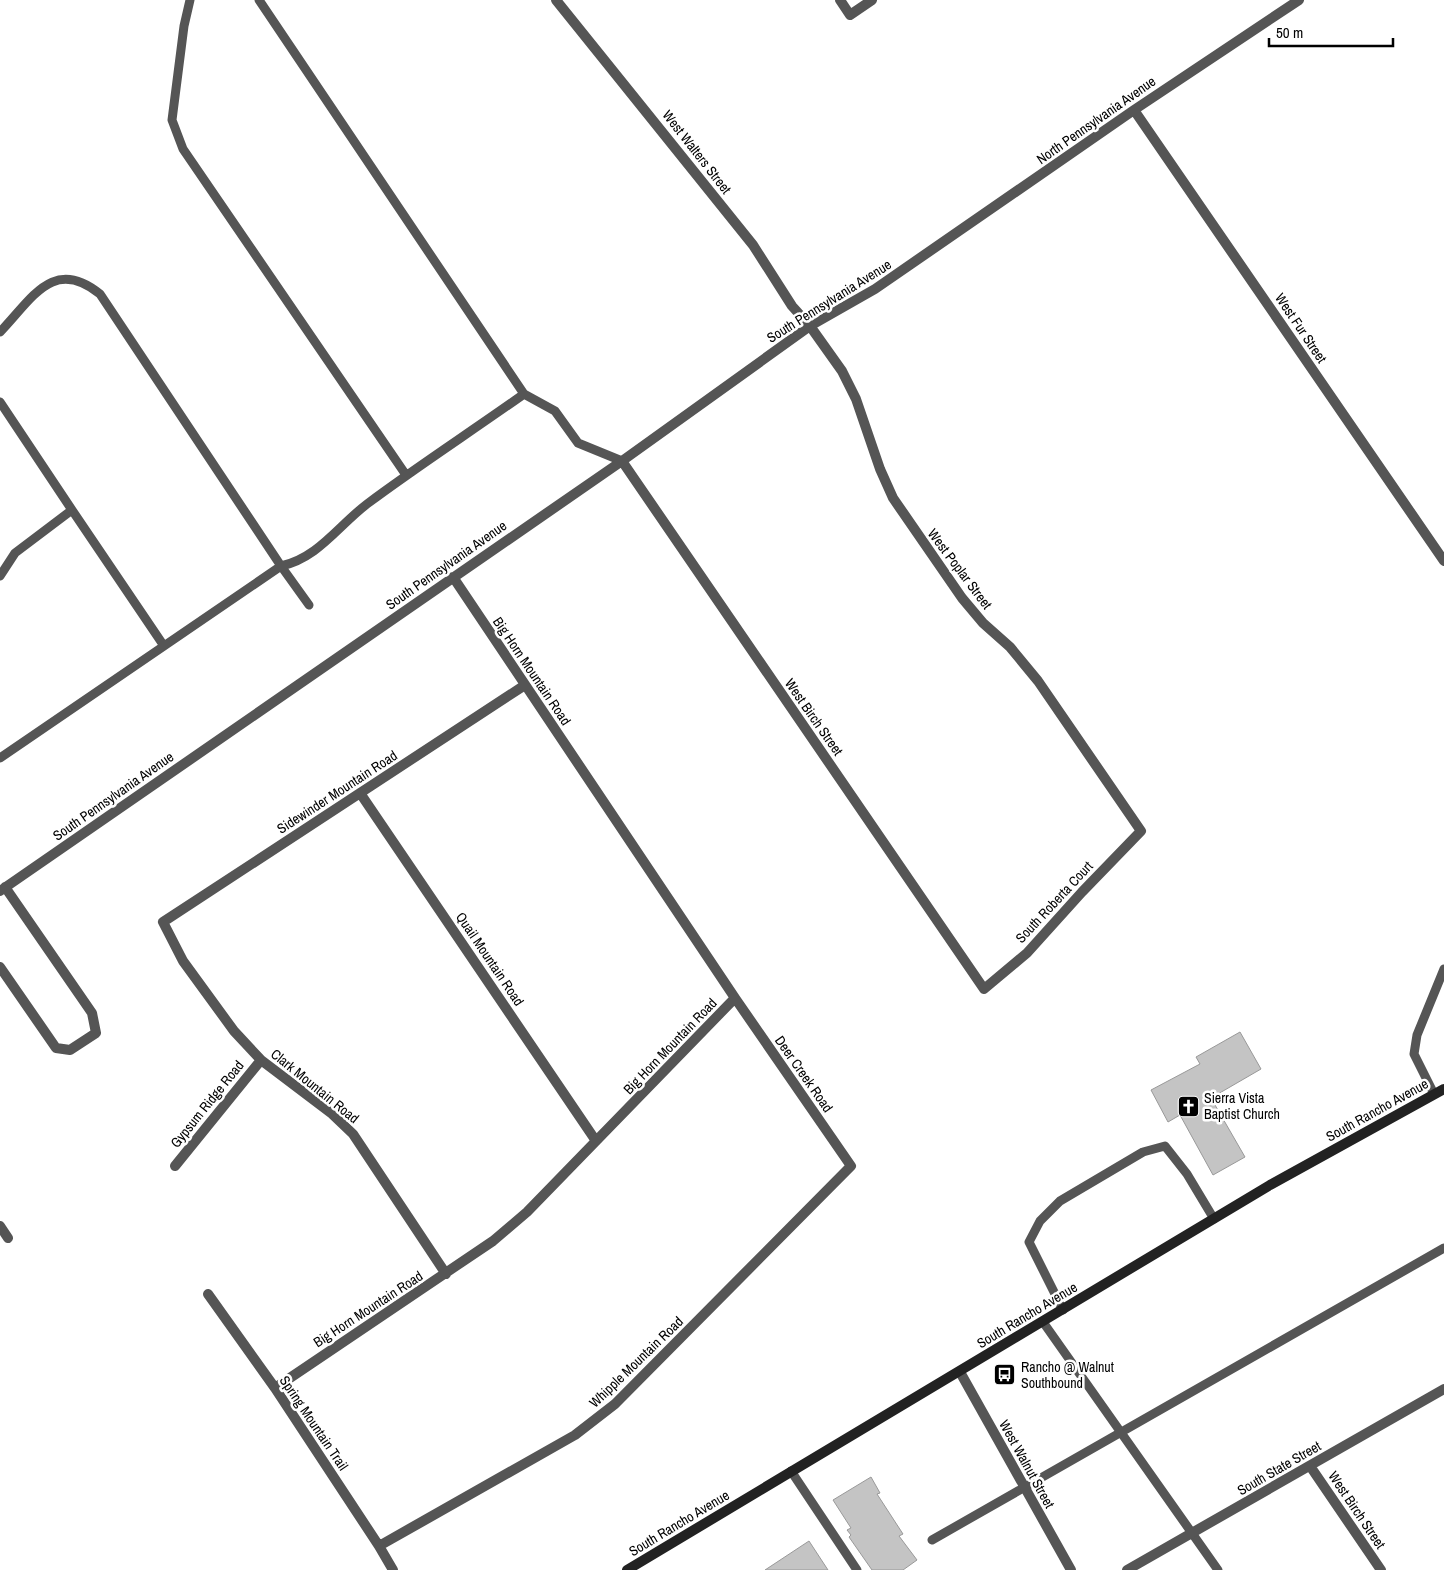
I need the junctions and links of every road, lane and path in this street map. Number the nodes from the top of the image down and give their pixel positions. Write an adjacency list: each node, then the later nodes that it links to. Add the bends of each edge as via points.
1 (190, 0): 14 (lane, via 172,120 183,149)
2 (259, 0): 11 (lane)
3 (556, 0): 9 (street, West Walters Street, via 753,245 792,306)
4 (840, 0): 5 (street, via 850,15)
5 (872, 0)
6 (1299, 0): 7 (street, North Pennsylvania Avenue)
7 (1134, 110): 8 (street, North Pennsylvania Avenue); 16 (street, West Fur Street)
8 (910, 266): 9 (street, South Pennsylvania Avenue)
9 (810, 326): 13 (street, South Pennsylvania Avenue); 25 (street, West Poplar Street, via 842,371 856,399 893,498 962,598 1038,681)
10 (0, 332): 17 (lane, via 46,285 57,279 72,278 100,294)
11 (524, 394): 13 (lane, via 555,411 578,444); 14 (lane)
12 (0, 402): 15 (lane)
13 (622, 461): 19 (street, South Pennsylvania Avenue); 30 (street, West Birch Street)
14 (406, 475): 17 (lane, via 348,518 321,546 299,562)
15 (72, 510): 18 (lane, via 14,553); 21 (lane)
16 (1444, 561)
17 (282, 566): 20 (lane); 21 (lane)
18 (0, 576)
19 (453, 577): 22 (street, Big Horn Mountain Road); 26 (street, South Pennsylvania Avenue)
20 (309, 605)
21 (164, 646): 23 (lane)
22 (525, 685): 24 (street, Sidewinder Mountain Road); 31 (street, Big Horn Mountain Road)
23 (0, 758)
24 (360, 793): 27 (street, Sidewinder Mountain Road); 34 (street, Quail Mountain Road)
25 (1141, 831): 30 (street, South Roberta Court, via 1027,953)
26 (3, 889): 28 (street, via 92,1013 96,1032 70,1050 56,1048)
27 (163, 922): 32 (street, Clark Mountain Road, via 203,991)
28 (0, 967)
29 (1444, 970): 33 (lane, via 1417,1035 1414,1054)
30 (984, 989)
31 (735, 998): 34 (street, Big Horn Mountain Road); 36 (street, Deer Creek Road)
32 (260, 1060): 35 (street, Gypsum Ridge Road); 41 (street, Clark Mountain Road, via 331,1113 353,1134)
33 (1439, 1091): 37 (street, South Rancho Avenue)
34 (596, 1141): 41 (street, Big Horn Mountain Road, via 527,1212 494,1241)
35 (175, 1166)
36 (851, 1166): 54 (street, Whipple Mountain Road, via 597,1419)
37 (1214, 1219): 43 (street, South Rancho Avenue); 43 (lane, via 1187,1174 1165,1146 1144,1152 1060,1201 1040,1221 1029,1242)
38 (0, 1226): 39 (street)
39 (8, 1238)
40 (1444, 1248): 48 (lane)
41 (446, 1274): 46 (street, Big Horn Mountain Road)
42 (208, 1294): 46 (street, Spring Mountain Trail)
43 (1063, 1310): 44 (street, South Rancho Avenue)
44 (1043, 1322): 45 (street, South Rancho Avenue); 48 (lane)
45 (960, 1372): 50 (street, South Rancho Avenue); 51 (street, West Walnut Street)
46 (274, 1388): 54 (street, Spring Mountain Trail)
47 (1444, 1389): 49 (street, South State Street)
48 (1121, 1432): 51 (lane); 52 (lane)
49 (1310, 1466): 52 (street, South State Street); 61 (street, West Birch Street)
50 (791, 1471): 56 (street, South Rancho Avenue); 57 (lane)
51 (1024, 1487): 53 (lane); 58 (street, West Walnut Street)
52 (1192, 1533): 59 (street, South State Street); 60 (lane)
53 (932, 1540)
54 (379, 1546): 55 (street, Spring Mountain Trail)
55 (393, 1570)
56 (627, 1570)
57 (857, 1570)
58 (1071, 1570)
59 (1127, 1570)
60 (1218, 1570)
61 (1380, 1570)

